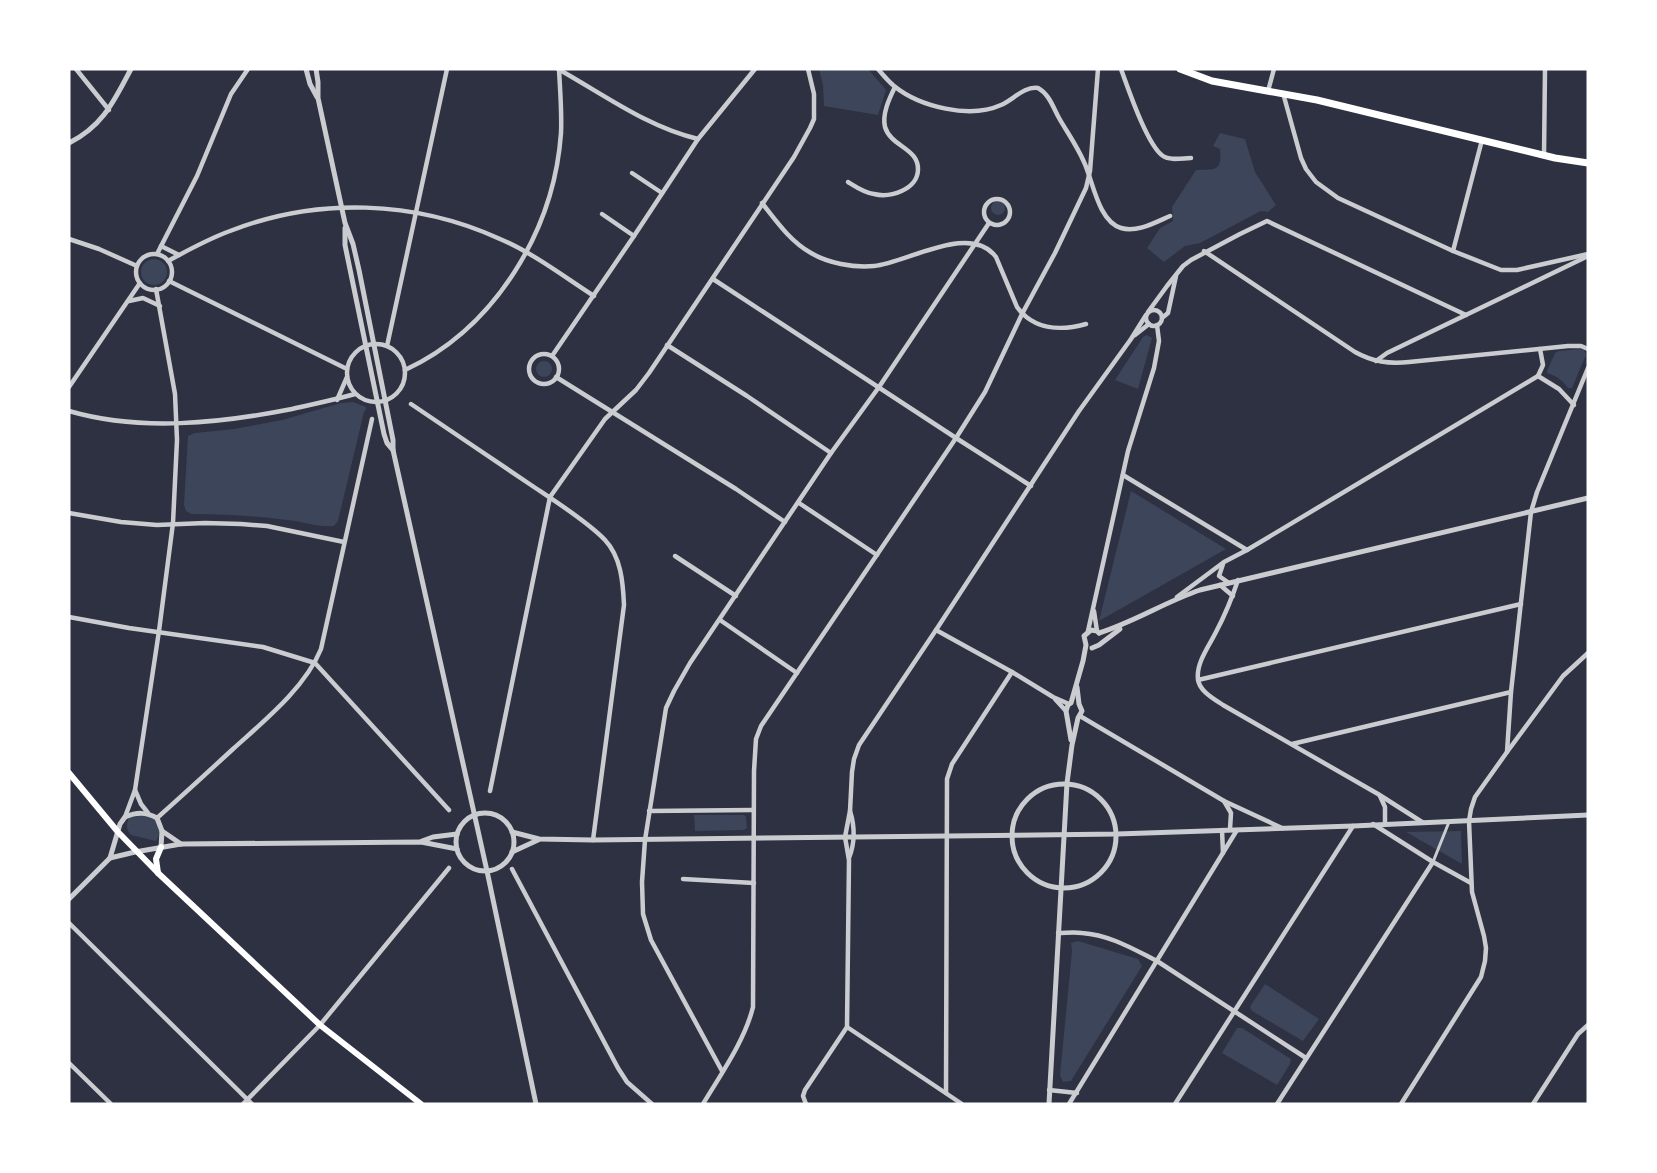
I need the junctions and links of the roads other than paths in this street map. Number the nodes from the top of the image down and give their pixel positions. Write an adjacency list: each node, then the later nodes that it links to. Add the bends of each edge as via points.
1 (76, 69): 20 (street)
2 (131, 69): 20 (street)
3 (248, 69): 41 (street, via 231,94 197,176)
4 (306, 69): 19 (street)
5 (316, 69): 19 (street)
6 (558, 69): 21 (street, via 656,124); 44 (street, via 559,148 545,206)
7 (755, 69): 21 (street)
8 (808, 69): 31 (street, via 814,119 794,158)
9 (878, 69): 16 (street)
10 (1098, 69): 28 (street)
11 (1121, 69): 25 (street, via 1158,151 1167,158)
12 (1180, 69): 17 (main road, via 1212,81)
13 (1274, 69): 17 (street)
14 (1545, 69): 24 (street)
15 (448, 70): 33 (street)
16 (895, 87): 28 (street, via 914,98 958,111 991,109 1029,88 1038,88 1047,96 1080,152); 29 (street, via 885,114 886,128 892,139 914,155 917,176 902,191 883,195)
17 (1268, 91): 18 (main road)
18 (1283, 93): 22 (main road); 43 (street, via 1301,158 1316,182 1338,198)
19 (318, 98): 32 (street)
20 (109, 110): 23 (street, via 94,127)
21 (698, 139): 30 (street)
22 (1482, 140): 24 (main road); 43 (street)
23 (69, 143)
24 (1544, 156): 26 (main road)
25 (1191, 158)
26 (1588, 163)
27 (632, 172): 30 (street)
28 (1089, 177): 35 (street, via 1105,215 1119,228 1138,228); 59 (street)
29 (848, 182)
30 (663, 193): 38 (street)
31 (762, 203): 40 (street, via 801,246 822,258 848,265 888,264 946,245); 51 (street)
32 (341, 209): 33 (street); 36 (street); 46 (street, via 259,221)
33 (416, 211): 44 (street, via 480,230); 69 (street)
34 (602, 214): 38 (street)
35 (1170, 216)
36 (345, 223): 66 (street); 68 (street, via 345,245)
37 (989, 223): 37 (street, via 1001,225 1009,218 1010,208 1003,200 993,200 985,206 984,216); 40 (street)
38 (634, 236): 55 (street)
39 (69, 239): 49 (street)
40 (974, 244): 59 (street, via 985,247 996,257); 81 (street)
41 (161, 246): 45 (street); 46 (street)
42 (1204, 251): 50 (street); 60 (street, via 1267,221); 73 (street, via 1355,352)
43 (1453, 251): 47 (street, via 1508,270)
44 (527, 253): 55 (street); 76 (street, via 485,310 447,344)
45 (157, 254): 48 (street); 49 (street, via 145,257)
46 (179, 255): 48 (street)
47 (1588, 255): 60 (street)
48 (168, 261): 52 (street, via 172,273)
49 (137, 266): 53 (street)
50 (1176, 276): 58 (street); 61 (street, via 1168,313)
51 (712, 279): 67 (street); 81 (street)
52 (169, 281): 54 (street); 75 (street)
53 (140, 283): 54 (street); 56 (street)
54 (156, 290): 57 (street)
55 (594, 296): 72 (street)
56 (129, 301): 57 (street, via 143,298); 80 (street)
57 (160, 306): 91 (street, via 175,394)
58 (1147, 313): 61 (street, via 1157,311); 63 (street); 65 (street)
59 (1022, 314): 62 (street, via 1052,328); 92 (street, via 985,392)
60 (1466, 315): 73 (street)
61 (1162, 318): 64 (street)
62 (1086, 324)
63 (1149, 324): 64 (street); 65 (street)
64 (1156, 325): 95 (street, via 1159,341 1154,368)
65 (1131, 339): 96 (street)
66 (374, 344): 68 (street); 69 (street); 84 (street)
67 (667, 345): 89 (street, via 636,390); 94 (street)
68 (366, 346): 75 (street, via 353,355); 85 (street)
69 (387, 346): 76 (street, via 399,356)
70 (1540, 349): 71 (street); 73 (street, via 1409,362); 77 (street, via 1542,364)
71 (1588, 349)
72 (552, 356): 79 (street, via 559,368); 79 (street, via 542,354 533,359 530,374 542,383)
73 (1376, 361)
74 (1588, 368): 87 (street)
75 (347, 369): 78 (street)
76 (405, 369): 84 (street, via 399,390)
77 (1538, 376): 87 (street, via 1559,389); 105 (street)
78 (346, 377): 82 (street); 83 (street)
79 (556, 378): 89 (street)
80 (69, 387)
81 (879, 387): 92 (street); 94 (street)
82 (355, 394): 83 (street); 85 (street)
83 (337, 400): 91 (street, via 261,415)
84 (385, 401): 85 (street); 93 (street)
85 (378, 402): 93 (street, via 386,439)
86 (411, 404): 97 (street)
87 (1574, 405): 100 (street)
88 (69, 411): 91 (street, via 113,420)
89 (612, 411): 97 (street); 102 (street)
90 (372, 419): 104 (street)
91 (176, 424): 103 (street)
92 (956, 438): 96 (street); 106 (street)
93 (393, 450): 154 (street)
94 (831, 453): 99 (street)
95 (1123, 475): 105 (street); 116 (street)
96 (1031, 486): 120 (street)
97 (550, 497): 146 (street); 180 (street, via 605,540 623,579 620,644)
98 (1588, 498): 100 (street)
99 (798, 502): 102 (street); 106 (street)
100 (1531, 512): 109 (street); 115 (street)
101 (69, 513): 103 (street, via 122,522)
102 (785, 522): 112 (street)
103 (173, 523): 104 (street, via 267,526); 122 (street)
104 (344, 542): 129 (street)
105 (1247, 550): 108 (street)
106 (877, 555): 131 (street)
107 (675, 556): 112 (street)
108 (1224, 562): 110 (street, via 1220,576); 114 (street)
109 (1238, 580): 110 (street); 113 (street)
110 (1229, 583): 111 (street)
111 (1220, 585): 113 (street); 114 (street)
112 (736, 596): 118 (street)
113 (1233, 596): 132 (street, via 1204,656)
114 (1176, 598): 119 (street)
115 (1521, 604): 132 (street); 134 (street)
116 (1094, 608): 121 (street); 123 (street)
117 (69, 617): 122 (street)
118 (720, 620): 131 (street); 151 (street, via 666,708)
119 (1125, 625): 123 (street); 124 (street)
120 (936, 630): 130 (street); 152 (street, via 859,745 852,772)
121 (1088, 631): 123 (street); 125 (street, via 1084,636)
122 (159, 632): 129 (street, via 263,647); 145 (street)
123 (1098, 632): 124 (street)
124 (1101, 643): 126 (street)
125 (1086, 645): 126 (street); 128 (street)
126 (1092, 648): 128 (street)
127 (1588, 653): 142 (street, via 1563,676)
128 (1083, 661): 133 (street)
129 (315, 663): 149 (street); 157 (street, via 261,724)
130 (1012, 672): 135 (street); 174 (street, via 948,771)
131 (797, 673): 150 (street, via 756,739)
132 (1198, 680): 140 (street, via 1210,697)
133 (1077, 687): 136 (street); 137 (street)
134 (1511, 692): 140 (street); 142 (street)
135 (1053, 697): 136 (street); 138 (street)
136 (1070, 704): 137 (street); 138 (street)
137 (1079, 704): 139 (street)
138 (1067, 713): 139 (street, via 1071,718); 141 (street)
139 (1080, 715): 141 (street); 148 (street)
140 (1292, 744): 147 (street)
141 (1072, 745): 144 (street)
142 (1507, 752): 158 (street, via 1472,803)
143 (69, 773): 169 (main road)
144 (1067, 783): 172 (street, via 1092,791 1102,799); 173 (street); 175 (street, via 1046,786 1028,798 1016,815)
145 (135, 790): 153 (street); 156 (street)
146 (490, 791)
147 (1378, 794): 159 (street); 162 (street, via 1385,807)
148 (1224, 801): 164 (street); 165 (street, via 1231,813)
149 (449, 810)
150 (753, 810): 151 (street); 179 (street)
151 (649, 811): 181 (street)
152 (850, 811): 176 (street); 177 (street)
153 (148, 813): 156 (street); 157 (street)
154 (475, 815): 170 (street, via 497,816); 171 (street, via 466,820); 194 (street)
155 (1588, 815): 158 (street)
156 (124, 817): 169 (street)
157 (157, 818): 168 (street)
158 (1469, 821): 160 (street); 198 (street)
159 (1422, 822): 160 (street); 162 (street)
160 (1449, 822): 191 (street)
161 (1373, 824): 162 (street); 163 (street); 191 (street)
162 (1385, 824)
163 (1353, 826): 164 (street); 204 (street)
164 (1282, 828): 167 (street)
165 (1230, 829): 166 (street); 167 (street)
166 (1222, 830): 172 (street); 188 (street)
167 (1238, 830): 188 (street)
168 (162, 831): 183 (street); 184 (street)
169 (118, 832): 186 (main road); 189 (street)
170 (512, 832): 178 (street); 187 (street)
171 (457, 834): 182 (street); 185 (street)
172 (1117, 834): 173 (street); 199 (street, via 1114,853 1104,870 1089,882)
173 (1064, 835): 175 (street); 199 (street)
174 (947, 836): 175 (street); 177 (street); 212 (street)
175 (1012, 836): 199 (street, via 1014,851 1032,877)
176 (845, 837): 177 (street); 179 (street); 190 (street)
177 (854, 837): 190 (street)
178 (539, 839): 180 (street); 187 (street)
179 (754, 839): 181 (street); 197 (street)
180 (593, 840): 181 (street)
181 (645, 840): 210 (street, via 641,902 646,928)
182 (421, 842): 183 (street); 185 (street)
183 (181, 844): 184 (street)
184 (161, 847): 186 (street); 195 (main road, via 156,859)
185 (457, 849): 194 (street, via 471,867)
186 (135, 852): 189 (street); 195 (main road)
187 (512, 852): 194 (street, via 503,865)
188 (1223, 853): 203 (street)
189 (110, 858): 200 (street)
190 (849, 860): 207 (street)
191 (1432, 862): 198 (street); 208 (street)
192 (449, 868): 205 (street)
193 (512, 869): 220 (street, via 618,1068 627,1082)
194 (487, 871): 219 (street)
195 (158, 873): 205 (main road)
196 (683, 879): 197 (street)
197 (754, 883): 210 (street, via 753,1007)
198 (1471, 883): 228 (street, via 1486,948 1480,977)
199 (1061, 888): 202 (street)
200 (69, 898)
201 (69, 923): 214 (street)
202 (1058, 933): 203 (street, via 1108,938); 211 (street)
203 (1157, 962): 204 (street); 213 (street)
204 (1235, 1012): 208 (street); 226 (street)
205 (320, 1025): 214 (street); 218 (main road)
206 (1588, 1025): 229 (street, via 1578,1034)
207 (847, 1027): 212 (street); 222 (street, via 805,1090)
208 (1306, 1058): 227 (street)
209 (69, 1063): 215 (street)
210 (722, 1071): 221 (street)
211 (1049, 1090): 213 (street); 224 (street)
212 (946, 1093): 223 (street)
213 (1077, 1093): 225 (street)
214 (247, 1099): 216 (street); 217 (street)
215 (111, 1104)
216 (243, 1104)
217 (252, 1104)
218 (421, 1104)
219 (536, 1104)
220 (652, 1104)
221 (703, 1104)
222 (806, 1104)
223 (962, 1104)
224 (1049, 1104)
225 (1069, 1104)
226 (1175, 1104)
227 (1277, 1104)
228 (1401, 1104)
229 (1533, 1104)

